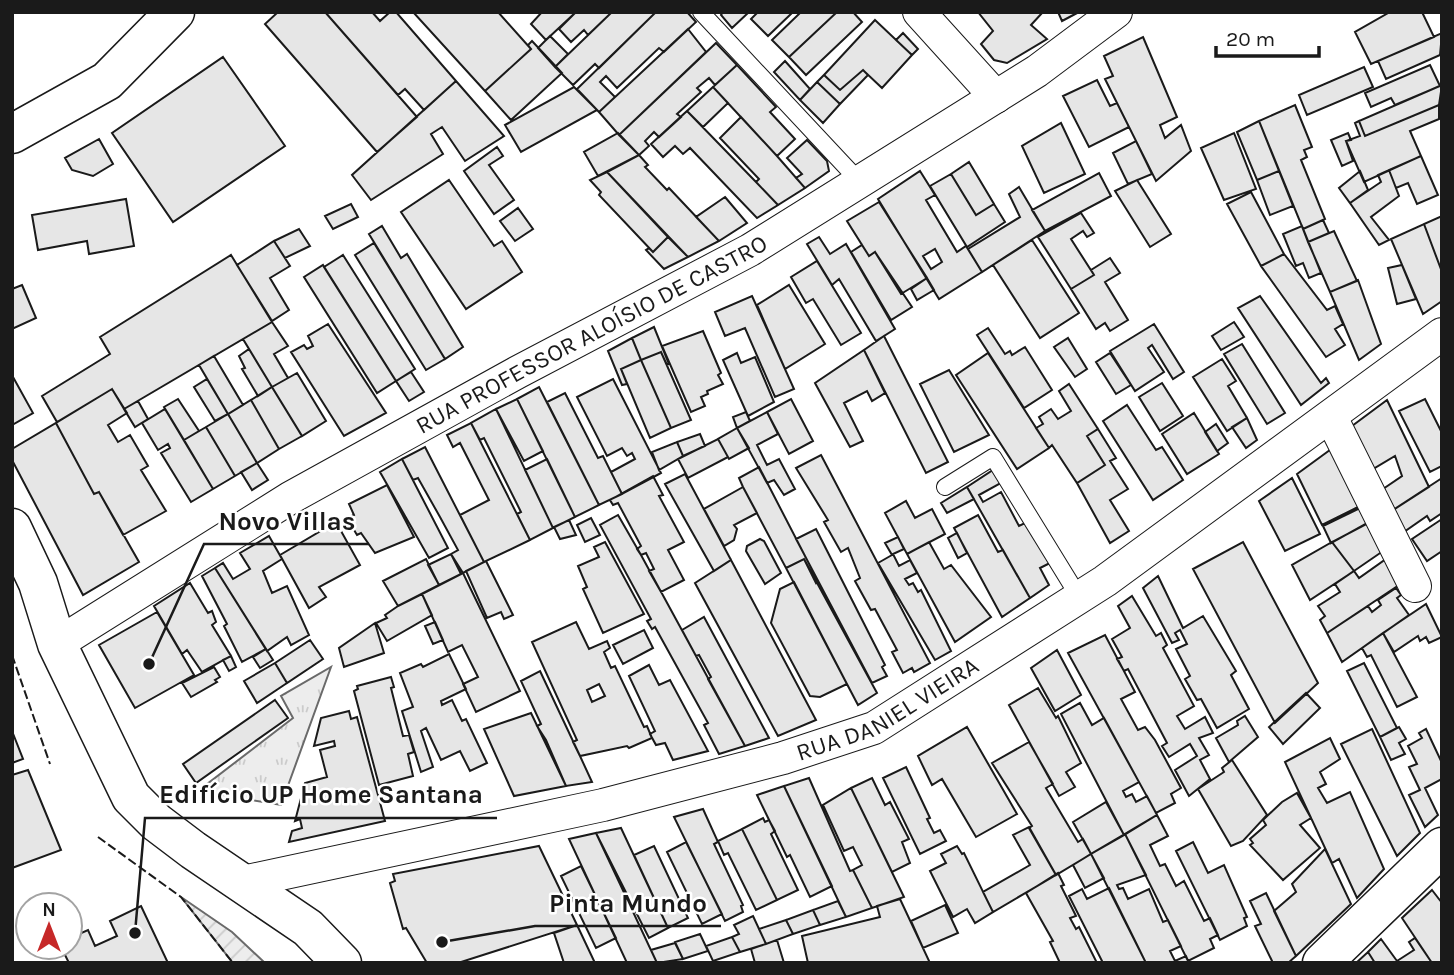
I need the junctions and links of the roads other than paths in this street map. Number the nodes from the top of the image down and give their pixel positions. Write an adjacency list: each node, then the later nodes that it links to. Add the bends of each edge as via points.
1 (701, 12): 7 (lane)
2 (919, 12): 5 (street)
3 (1116, 12): 5 (street, RUA PROFESSOR ALOÍSIO DE CASTRO)
4 (170, 15): 6 (main road, via 107,81)
5 (996, 97): 7 (street, RUA PROFESSOR ALOÍSIO DE CASTRO)
6 (12, 134)
7 (860, 182): 14 (street, RUA PROFESSOR ALOÍSIO DE CASTRO, via 750,250 290,498)
8 (1442, 334): 9 (street, RUA DANIEL VIEIRA)
9 (1331, 418): 12 (street); 13 (street, RUA DANIEL VIEIRA)
10 (945, 487): 13 (lane, via 993,457)
11 (12, 528): 14 (main road, via 38,583)
12 (1415, 586)
13 (1079, 597): 16 (street, RUA DANIEL VIEIRA, via 874,728 783,758 603,805)
14 (57, 644): 16 (main road, via 131,797 156,822)
15 (1442, 847): 18 (main road)
16 (243, 882): 17 (main road, via 308,928)
17 (342, 963)
18 (1322, 963)

